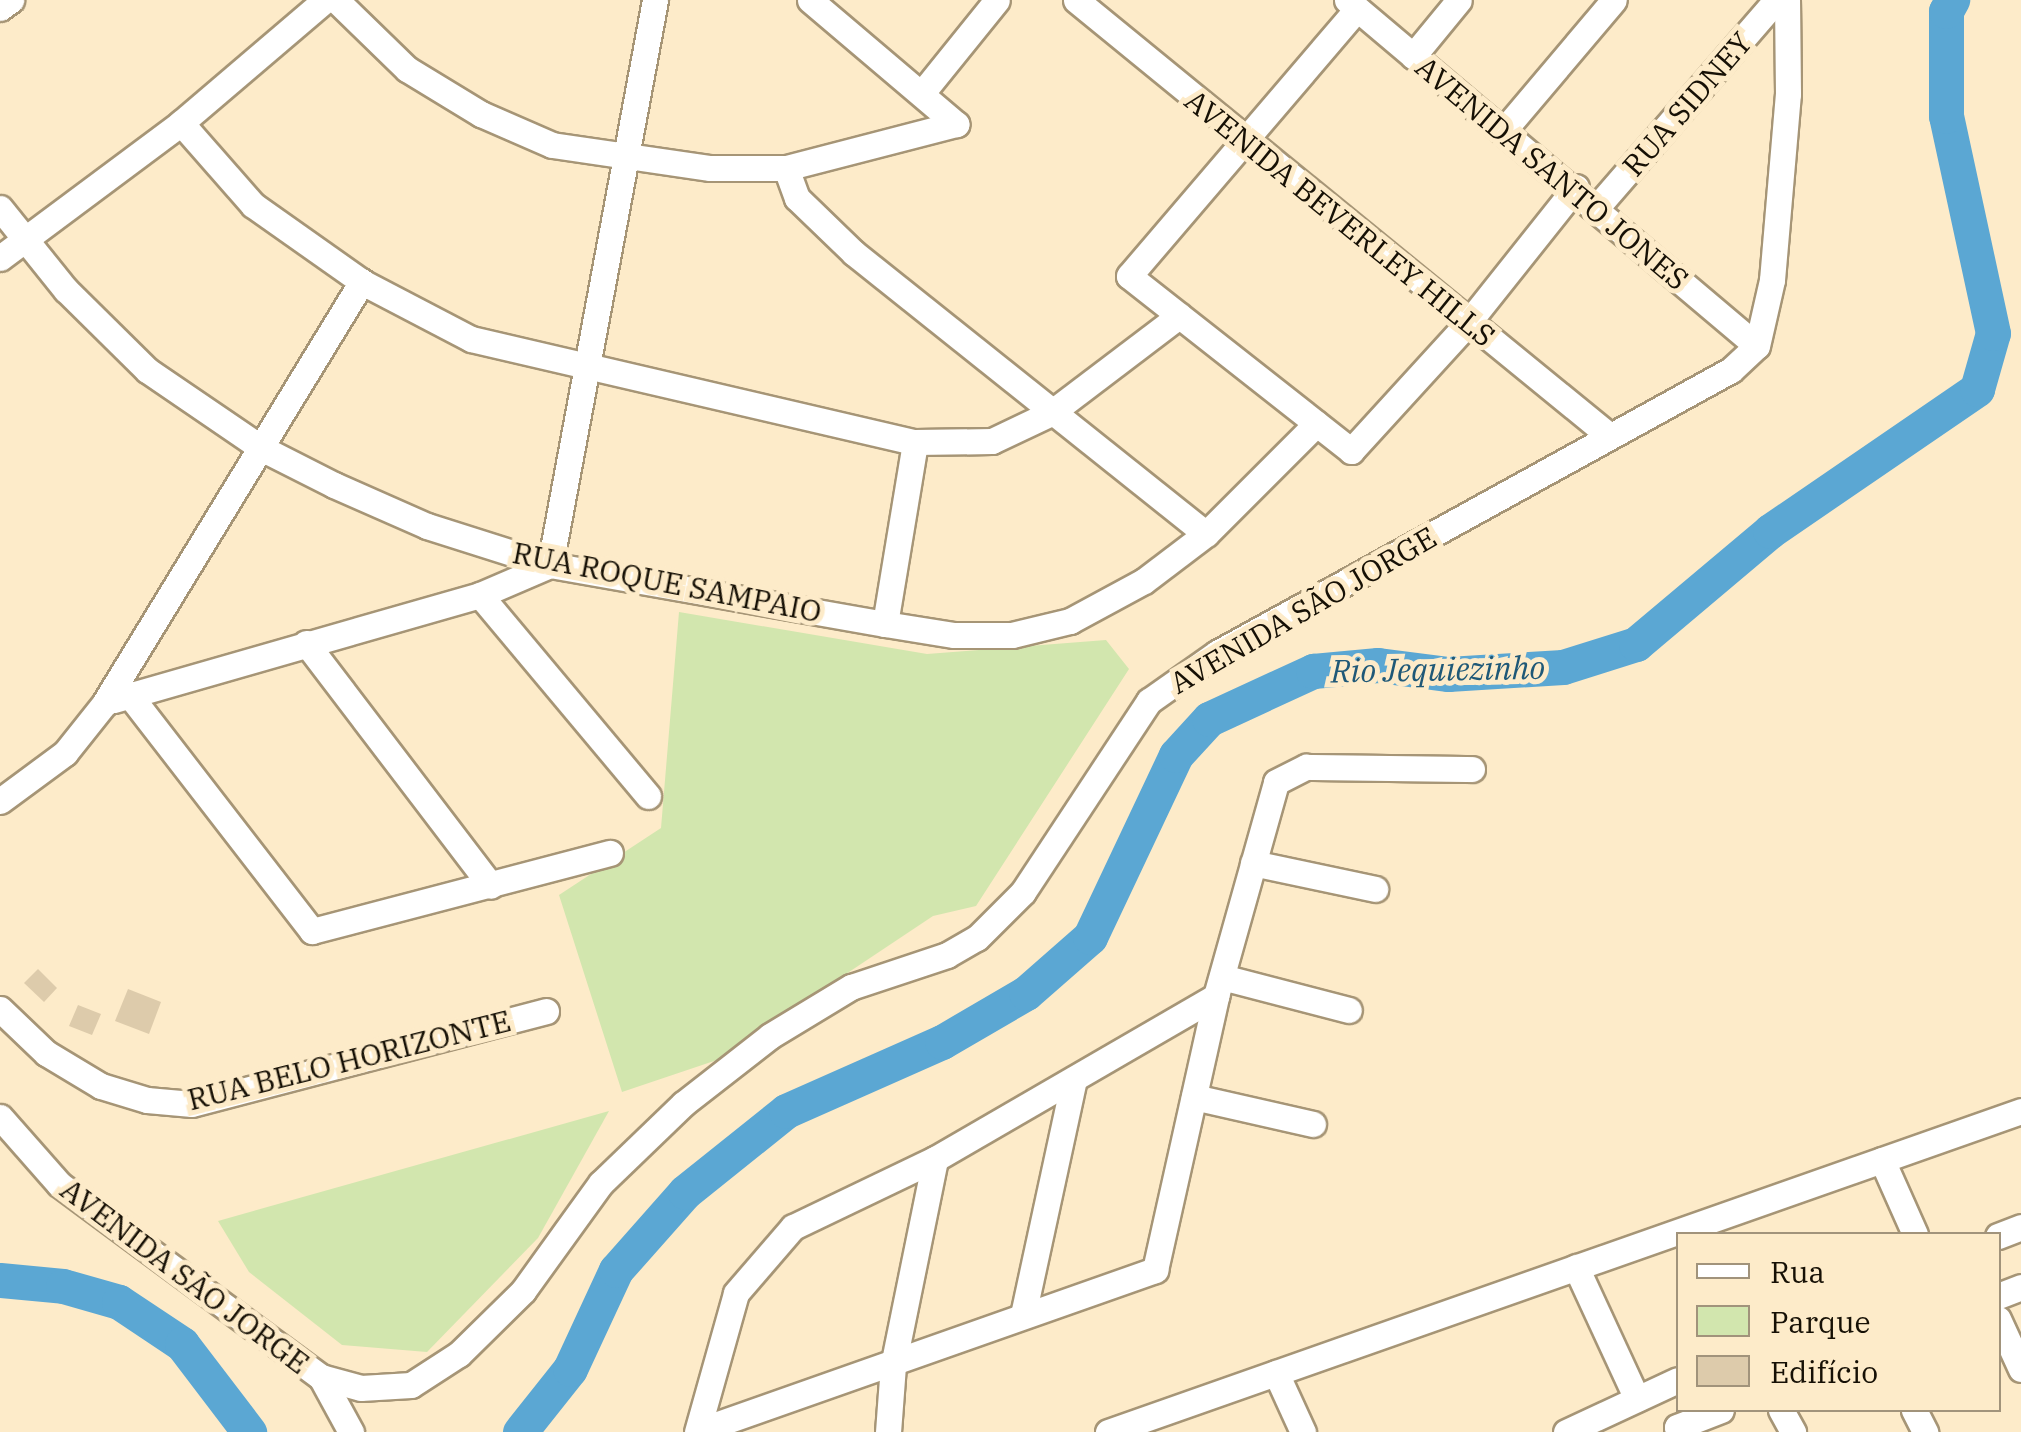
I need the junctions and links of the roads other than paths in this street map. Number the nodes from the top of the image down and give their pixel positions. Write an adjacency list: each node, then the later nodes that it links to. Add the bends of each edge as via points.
1 (11, 0): 13 (street)
2 (325, 0): 16 (street)
3 (336, 0): 19 (street, via 407,69 481,114 552,145)
4 (656, 0): 19 (street)
5 (810, 0): 15 (street)
6 (997, 0): 15 (street)
7 (1076, 0): 18 (street, AVENIDA BEVERLEY HILLS)
8 (1459, 0): 14 (street)
9 (1614, 0): 17 (street)
10 (1776, 0): 22 (street, RUA SIDNEY)
11 (1788, 0): 29 (street, via 1788,94 1772,280)
12 (1352, 4): 14 (street, AVENIDA SANTO JONES); 18 (street)
13 (0, 8)
14 (1412, 56): 17 (street, AVENIDA SANTO JONES)
15 (922, 93): 20 (street, via 956,124)
16 (181, 123): 24 (street); 26 (street, via 253,205)
17 (1504, 130): 21 (street, AVENIDA SANTO JONES)
18 (1246, 141): 27 (street, via 1129,276); 28 (street, AVENIDA BEVERLEY HILLS)
19 (625, 156): 20 (street, via 710,168); 30 (street)
20 (786, 168): 31 (street, via 797,198 817,219)
21 (1576, 187): 22 (street, AVENIDA SANTO JONES); 28 (street)
22 (1597, 207): 29 (street, AVENIDA SANTO JONES)
23 (0, 208): 24 (street, RUA ROQUE SAMPAIO)
24 (22, 239): 25 (street); 35 (street, RUA ROQUE SAMPAIO, via 148,370)
25 (0, 258)
26 (362, 282): 30 (street, via 471,339); 35 (street)
27 (1179, 316): 31 (street); 32 (street)
28 (1467, 324): 32 (street, via 1352,451); 33 (street, AVENIDA BEVERLEY HILLS)
29 (1757, 346): 33 (street, AVENIDA SÃO JORGE, via 1731,370)
30 (585, 366): 34 (street); 37 (street)
31 (1051, 413): 34 (street, via 992,442); 36 (street)
32 (1316, 424): 36 (street, RUA ROQUE SAMPAIO)
33 (1606, 433): 69 (street, AVENIDA SÃO JORGE, via 1217,652 1149,701 1022,892 977,938 947,955 851,986 770,1036 683,1104 601,1183 523,1292 460,1354 411,1385 361,1388)
34 (915, 442): 39 (street)
35 (263, 449): 37 (street, RUA ROQUE SAMPAIO, via 427,526); 41 (street)
36 (1206, 534): 39 (street, RUA ROQUE SAMPAIO, via 1144,581 1070,621 1012,635 954,635)
37 (550, 565): 38 (street); 39 (street, RUA ROQUE SAMPAIO)
38 (480, 595): 40 (street); 43 (street)
39 (886, 624)
40 (306, 643): 41 (street); 47 (street)
41 (116, 698): 44 (street, via 64,753); 47 (street, via 312,932)
42 (1472, 769): 46 (street, via 1306,767 1276,782)
43 (648, 796)
44 (0, 801)
45 (610, 853): 47 (street)
46 (1252, 863): 48 (street); 49 (street)
47 (491, 886)
48 (1375, 890)
49 (1219, 987): 51 (street); 53 (street); 54 (street)
50 (0, 1009): 52 (street, RUA BELO HORIZONTE, via 46,1053 101,1086 192,1104)
51 (1348, 1010)
52 (546, 1012)
53 (1074, 1079): 58 (street); 64 (street)
54 (1194, 1097): 57 (street); 64 (street, via 1155,1270)
55 (2021, 1110): 59 (street)
56 (0, 1117): 69 (street, AVENIDA SÃO JORGE, via 59,1184)
57 (1313, 1124)
58 (935, 1158): 66 (street); 75 (street, via 794,1227 736,1294)
59 (1882, 1160): 61 (street); 62 (street)
60 (1676, 1232): 63 (street)
61 (1676, 1232)
62 (1914, 1232)
63 (1576, 1267): 68 (street); 71 (street)
64 (1024, 1315): 66 (street)
65 (2001, 1327): 67 (street)
66 (893, 1366): 75 (street); 77 (street)
67 (2021, 1370)
68 (1276, 1373): 73 (street); 79 (street)
69 (321, 1377): 76 (street)
70 (1676, 1381): 71 (street)
71 (1637, 1399): 80 (street)
72 (1717, 1412): 74 (street)
73 (1144, 1426): 78 (street)
74 (1678, 1430)
75 (698, 1431)
76 (351, 1432)
77 (888, 1432)
78 (1108, 1432)
79 (1302, 1432)
80 (1566, 1432)

